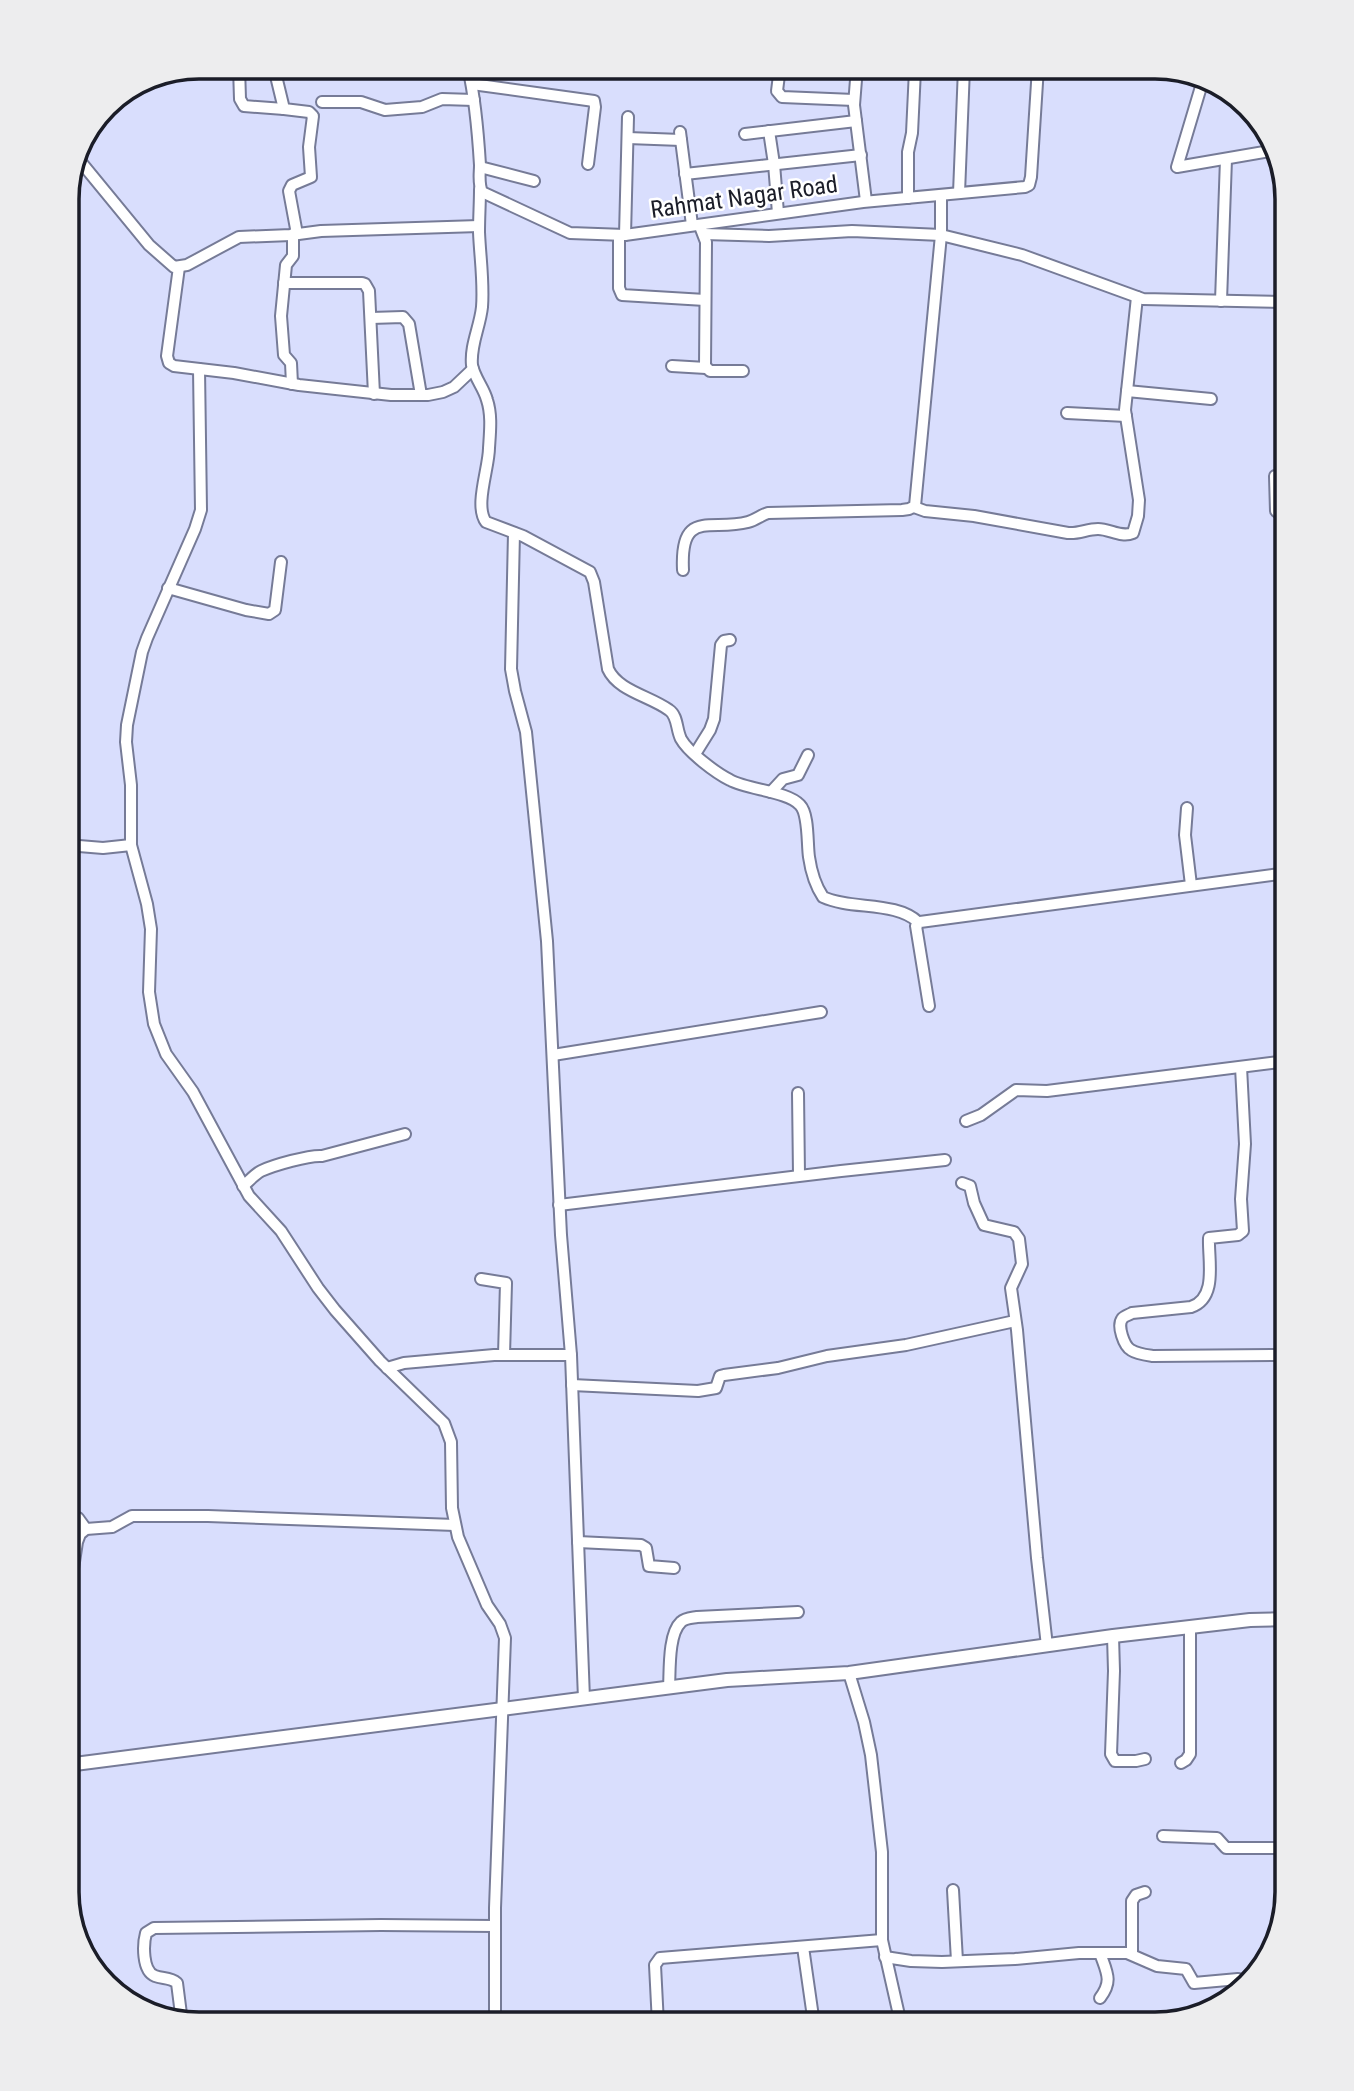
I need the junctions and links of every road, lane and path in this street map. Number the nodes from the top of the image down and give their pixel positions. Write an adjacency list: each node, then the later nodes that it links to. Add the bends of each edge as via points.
1 (239, 79): 14 (street, via 244,106)
2 (277, 79): 14 (street)
3 (471, 79): 9 (street)
4 (778, 79): 12 (street, via 777,91 782,97)
5 (856, 79): 12 (street)
6 (915, 79): 32 (street)
7 (964, 79): 30 (street)
8 (1037, 79): 30 (street, Rahmat Nagar Road, via 1029,185)
9 (472, 84): 11 (street); 23 (street, via 594,101)
10 (1201, 88): 22 (street, via 1177,167)
11 (474, 100): 13 (street, via 442,99 422,107 389,110 361,102); 26 (street)
12 (854, 100): 16 (street)
13 (321, 102)
14 (284, 109): 37 (street, via 312,113 313,120 311,177 289,191)
15 (628, 117): 19 (street)
16 (856, 121): 17 (street); 21 (street)
17 (769, 131): 18 (street); 24 (street)
18 (745, 134)
19 (628, 138): 27 (street, via 680,136); 38 (street)
20 (1266, 152): 22 (street)
21 (861, 155): 24 (street); 33 (street)
22 (1226, 159): 44 (street)
23 (587, 164)
24 (774, 164): 27 (street); 34 (street)
25 (84, 165): 40 (street, via 153,249 171,266)
26 (480, 166): 28 (street); 29 (street)
27 (685, 174): 36 (street)
28 (534, 181)
29 (480, 189): 35 (street); 38 (street, Rahmat Nagar Road, via 570,233)
30 (959, 193): 31 (street, Rahmat Nagar Road)
31 (941, 195): 32 (street, Rahmat Nagar Road); 39 (street)
32 (908, 198): 33 (street, Rahmat Nagar Road)
33 (866, 201): 34 (street, Rahmat Nagar Road)
34 (778, 213): 36 (street, Rahmat Nagar Road)
35 (479, 226): 37 (street); 50 (street, via 482,305 473,341)
36 (698, 227): 38 (street, Rahmat Nagar Road); 39 (street, via 760,237 852,230); 43 (street, via 706,242)
37 (295, 234): 40 (street, via 239,237); 41 (street)
38 (622, 235): 43 (street, via 622,295)
39 (941, 235): 42 (street, via 1022,255); 59 (street)
40 (179, 267): 49 (street, via 167,359 174,366)
41 (284, 283): 46 (street, via 365,284); 52 (street, via 283,351 290,363)
42 (1137, 298): 44 (street); 53 (street)
43 (705, 300): 48 (street)
44 (1221, 302): 45 (street)
45 (1275, 302)
46 (371, 318): 54 (street); 55 (street, via 403,317 410,324)
47 (672, 366): 48 (street)
48 (706, 368): 51 (street)
49 (199, 369): 52 (street); 63 (street, via 201,510)
50 (473, 369): 55 (street, via 449,390); 60 (street, via 490,416 481,513 486,522)
51 (743, 372)
52 (292, 384): 54 (street)
53 (1127, 391): 56 (street); 58 (street)
54 (374, 394): 55 (street)
55 (421, 395)
56 (1211, 399)
57 (1067, 413): 58 (street)
58 (1126, 416): 59 (street, via 1139,500 1135,531 1130,535 1101,529 1076,534)
59 (914, 508): 62 (street, via 768,513 748,522 702,525 691,530 685,541)
60 (514, 533): 65 (street, via 590,572 611,675 670,710 681,738); 76 (street, via 511,669 526,732 547,941)
61 (281, 562): 63 (street, via 275,610 269,614)
62 (683, 570)
63 (168, 588): 69 (street, via 142,652 127,725)
64 (730, 640): 65 (street, via 721,645 712,725)
65 (695, 754): 67 (street, via 732,782)
66 (808, 755): 67 (street, via 798,775 778,782)
67 (771, 792): 73 (street, via 799,803 804,811 811,870 824,897 904,913)
68 (1187, 808): 72 (street)
69 (131, 845): 70 (street); 85 (street, via 151,929 148,982 154,1024 166,1054 193,1092)
70 (79, 846)
71 (1275, 874): 72 (street)
72 (1191, 885): 73 (street)
73 (918, 922): 74 (street)
74 (929, 1006)
75 (821, 1013): 76 (street)
76 (553, 1055): 86 (street)
77 (1275, 1063): 78 (street)
78 (1241, 1067): 80 (street, via 1047,1091 1016,1090); 91 (street, via 1243,1231 1209,1238 1207,1292 1200,1303 1132,1313 1120,1324 1128,1349 1144,1355)
79 (798, 1093): 83 (street)
80 (966, 1121)
81 (405, 1134): 85 (street, via 265,1170)
82 (945, 1160): 83 (street)
83 (799, 1175): 86 (street)
84 (962, 1183): 88 (street, via 970,1186 984,1225 1014,1232 1019,1239 1022,1264 1011,1288)
85 (243, 1186): 92 (street, via 281,1231 318,1288)
86 (559, 1205): 90 (street)
87 (481, 1279): 89 (street, via 506,1283)
88 (1016, 1321): 93 (street, via 906,1345 724,1375 711,1390); 104 (street)
89 (504, 1355): 90 (street); 92 (street)
90 (571, 1355): 93 (street)
91 (1274, 1355)
92 (387, 1368): 95 (street, via 439,1416 447,1430)
93 (572, 1385): 98 (street)
94 (79, 1519): 96 (street)
95 (455, 1525): 96 (street, via 170,1516 132,1517 112,1527); 108 (street, via 462,1550 503,1631)
96 (86, 1529): 97 (street)
97 (79, 1537)
98 (578, 1542): 99 (street, via 641,1545 646,1548 649,1566); 107 (street)
99 (674, 1568)
100 (799, 1612): 106 (street, via 688,1618 675,1631)
101 (1275, 1619): 102 (street)
102 (1190, 1627): 103 (street); 111 (street, via 1190,1754)
103 (1112, 1636): 104 (street); 109 (street, via 1111,1754 1115,1760)
104 (1047, 1646): 105 (street)
105 (849, 1673): 106 (street); 117 (street, via 869,1742 882,1852)
106 (669, 1688): 107 (street)
107 (583, 1699): 108 (street)
108 (503, 1709): 110 (street); 116 (street)
109 (1145, 1759)
110 (79, 1763)
111 (1181, 1763)
112 (1163, 1836): 113 (street, via 1217,1838 1226,1848)
113 (1275, 1848)
114 (953, 1890): 122 (street)
115 (1145, 1892): 120 (street, via 1132,1901)
116 (495, 1926): 125 (street, via 154,1928 144,1938 146,1967 151,1974 177,1983); 126 (street)
117 (882, 1940): 118 (street); 121 (street)
118 (803, 1947): 127 (street, via 660,1958 655,1965); 128 (street)
119 (1100, 1953): 120 (street); 122 (street); 124 (street, via 1109,1980)
120 (1132, 1954): 123 (street, via 1157,1966 1186,1969 1194,1983)
121 (885, 1957): 122 (street); 129 (street)
122 (957, 1961)
123 (1238, 1979)
124 (1100, 1998)
125 (181, 2011)
126 (495, 2012)
127 (657, 2012)
128 (812, 2012)
129 (898, 2012)

